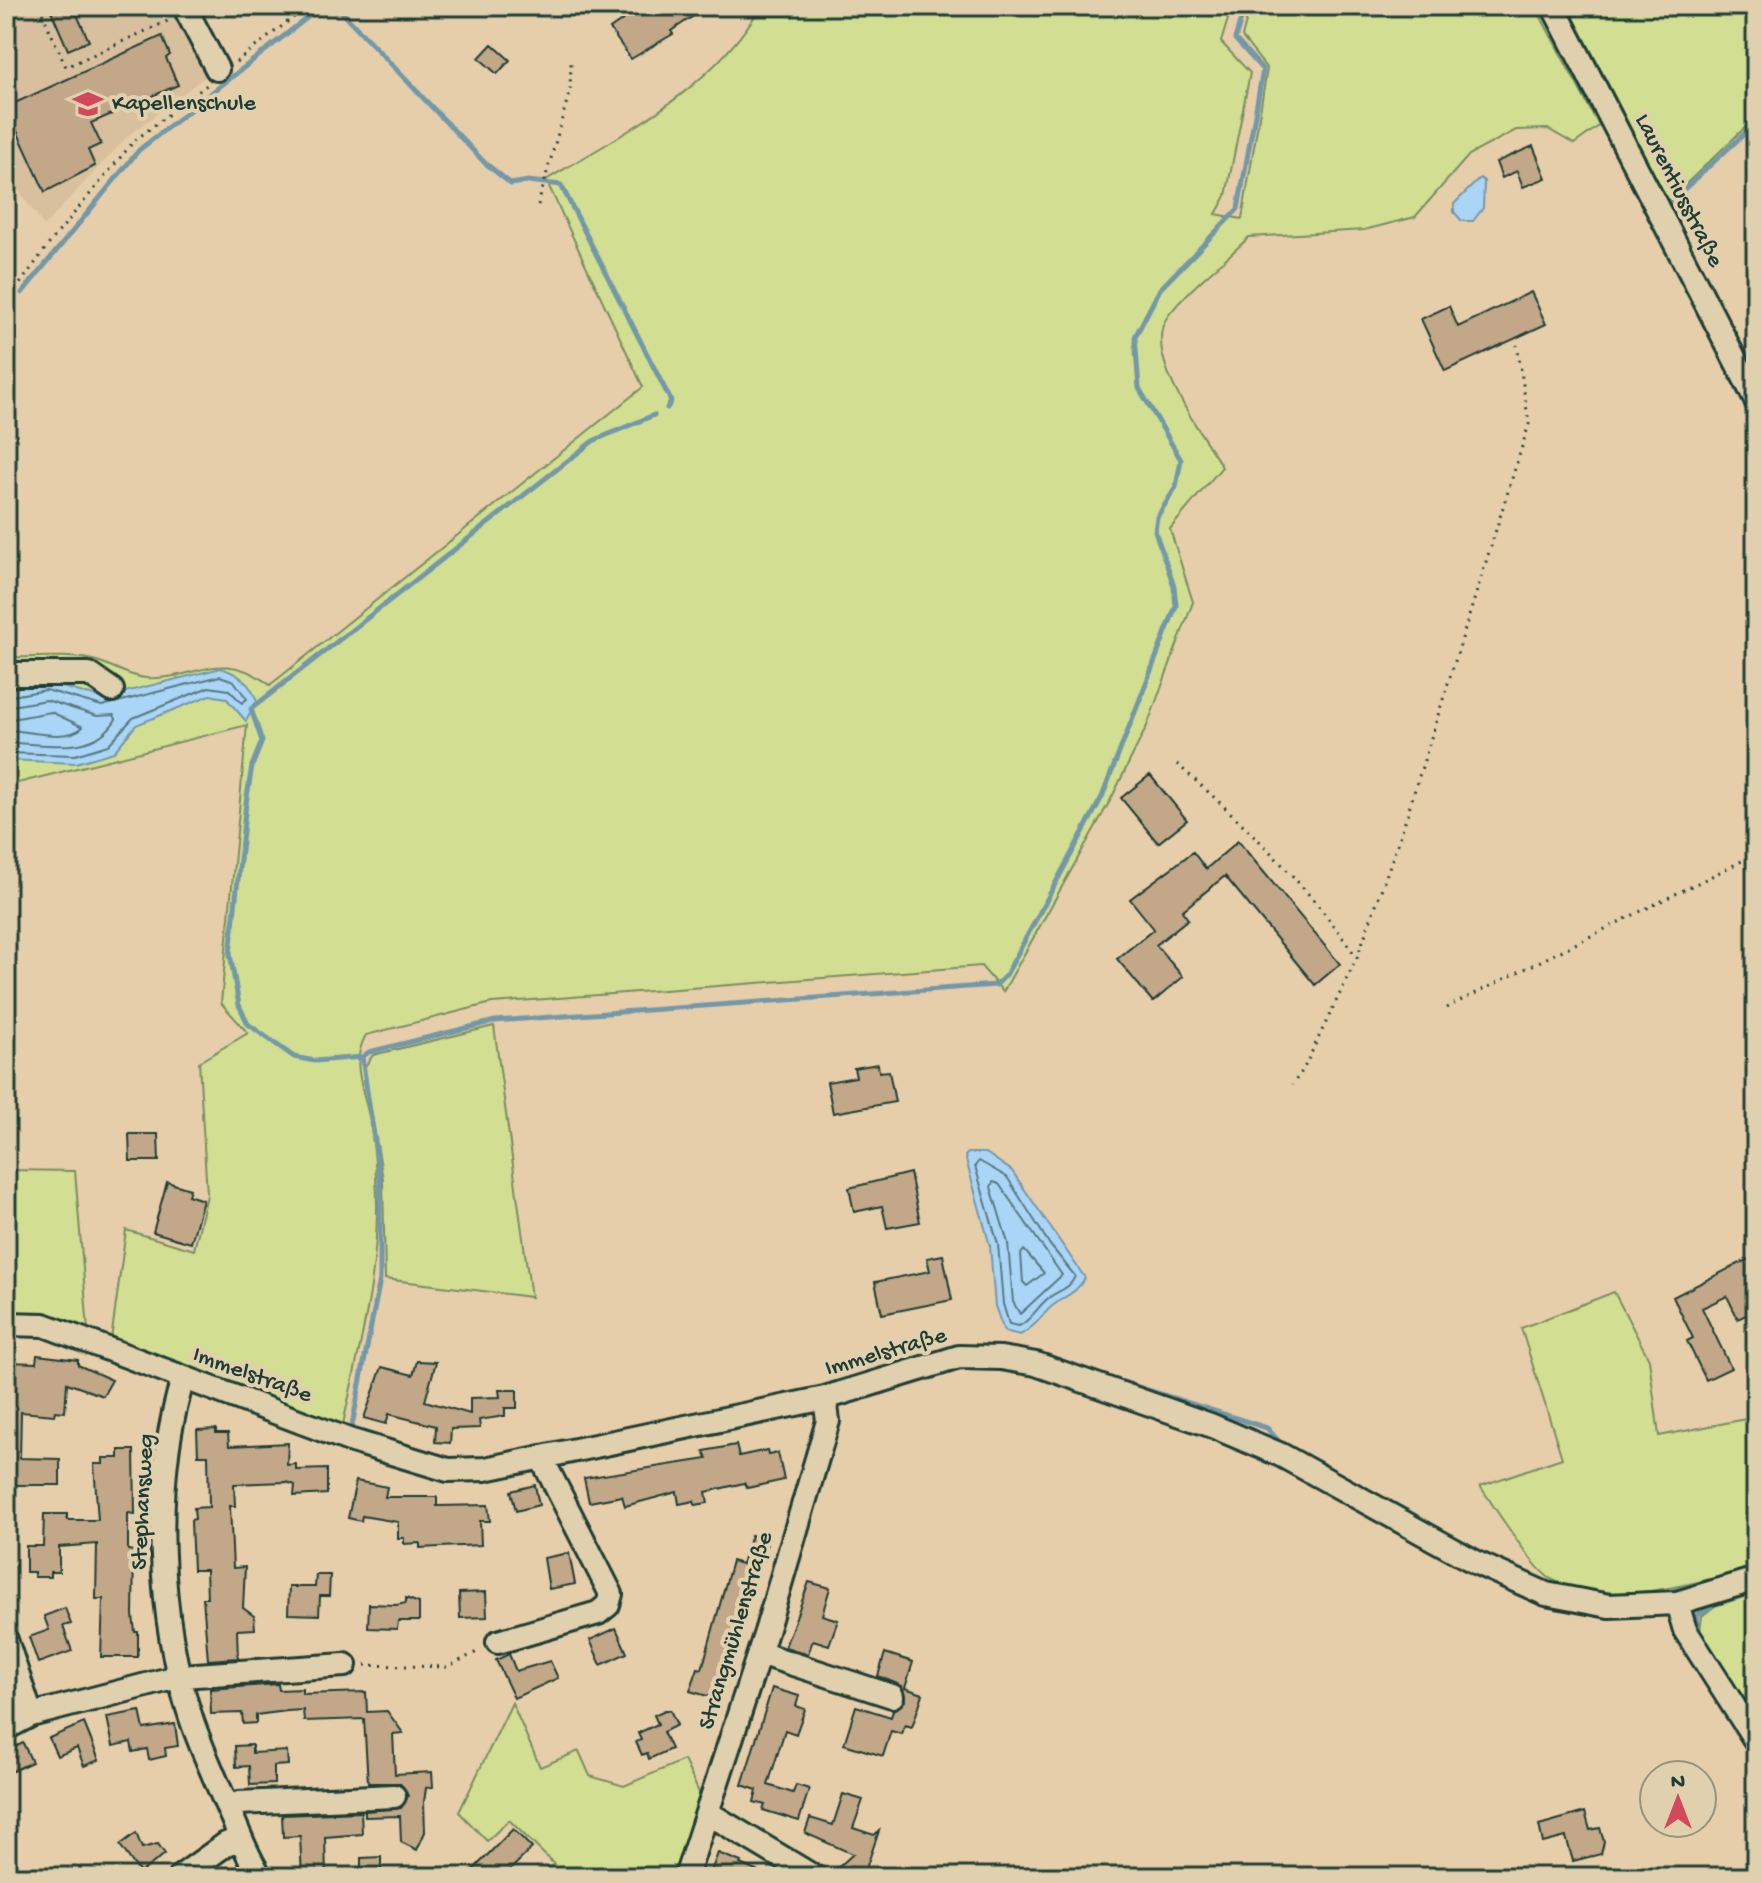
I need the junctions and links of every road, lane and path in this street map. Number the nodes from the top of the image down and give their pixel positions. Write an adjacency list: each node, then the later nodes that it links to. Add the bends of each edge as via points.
1 (39, 6): 4 (path, via 66,67)
2 (308, 6): 6 (path)
3 (1553, 6): 10 (street, Laurentiusstraße)
4 (185, 9): 6 (street)
5 (571, 63): 7 (path, via 570,90)
6 (220, 72): 8 (path, via 134,141)
7 (538, 205)
8 (6, 303)
9 (1517, 345): 15 (path, via 1529,424)
10 (1756, 400)
11 (6, 674): 12 (street, via 89,674)
12 (112, 690)
13 (1177, 764): 15 (path, via 1245,824 1330,918)
14 (1756, 854): 16 (path)
15 (1357, 958): 17 (path)
16 (1446, 1008)
17 (1292, 1085)
18 (6, 1324): 19 (street, Immelstraße, via 44,1325)
19 (183, 1379): 21 (street, Immelstraße, via 448,1470 485,1469); 28 (street, Stephansweg, via 169,1450 163,1534)
20 (825, 1398): 21 (street, Immelstraße); 23 (street, Immelstraße, via 959,1357 1036,1364 1281,1455 1477,1563 1546,1594 1609,1606); 26 (street, Strangmühlenstraße, via 828,1421)
21 (541, 1457): 25 (street, via 611,1594 598,1613)
22 (1756, 1579): 23 (street, Immelstraße)
23 (1677, 1603): 32 (street, via 1685,1630)
24 (6, 1640): 30 (street)
25 (498, 1642): 27 (path, via 447,1667)
26 (759, 1653): 29 (street); 35 (street, Strangmühlenstraße)
27 (345, 1665): 28 (street)
28 (181, 1676): 30 (street); 34 (street, Stephansweg, via 191,1718)
29 (892, 1696)
30 (31, 1715): 31 (street)
31 (6, 1728)
32 (1756, 1741)
33 (394, 1796): 34 (street)
34 (228, 1806): 36 (street, Stephansweg)
35 (708, 1813): 39 (street, Strangmühlenstraße); 40 (street)
36 (241, 1838): 37 (street); 38 (street, Stephansweg)
37 (180, 1877)
38 (261, 1877)
39 (686, 1877)
40 (814, 1877)

